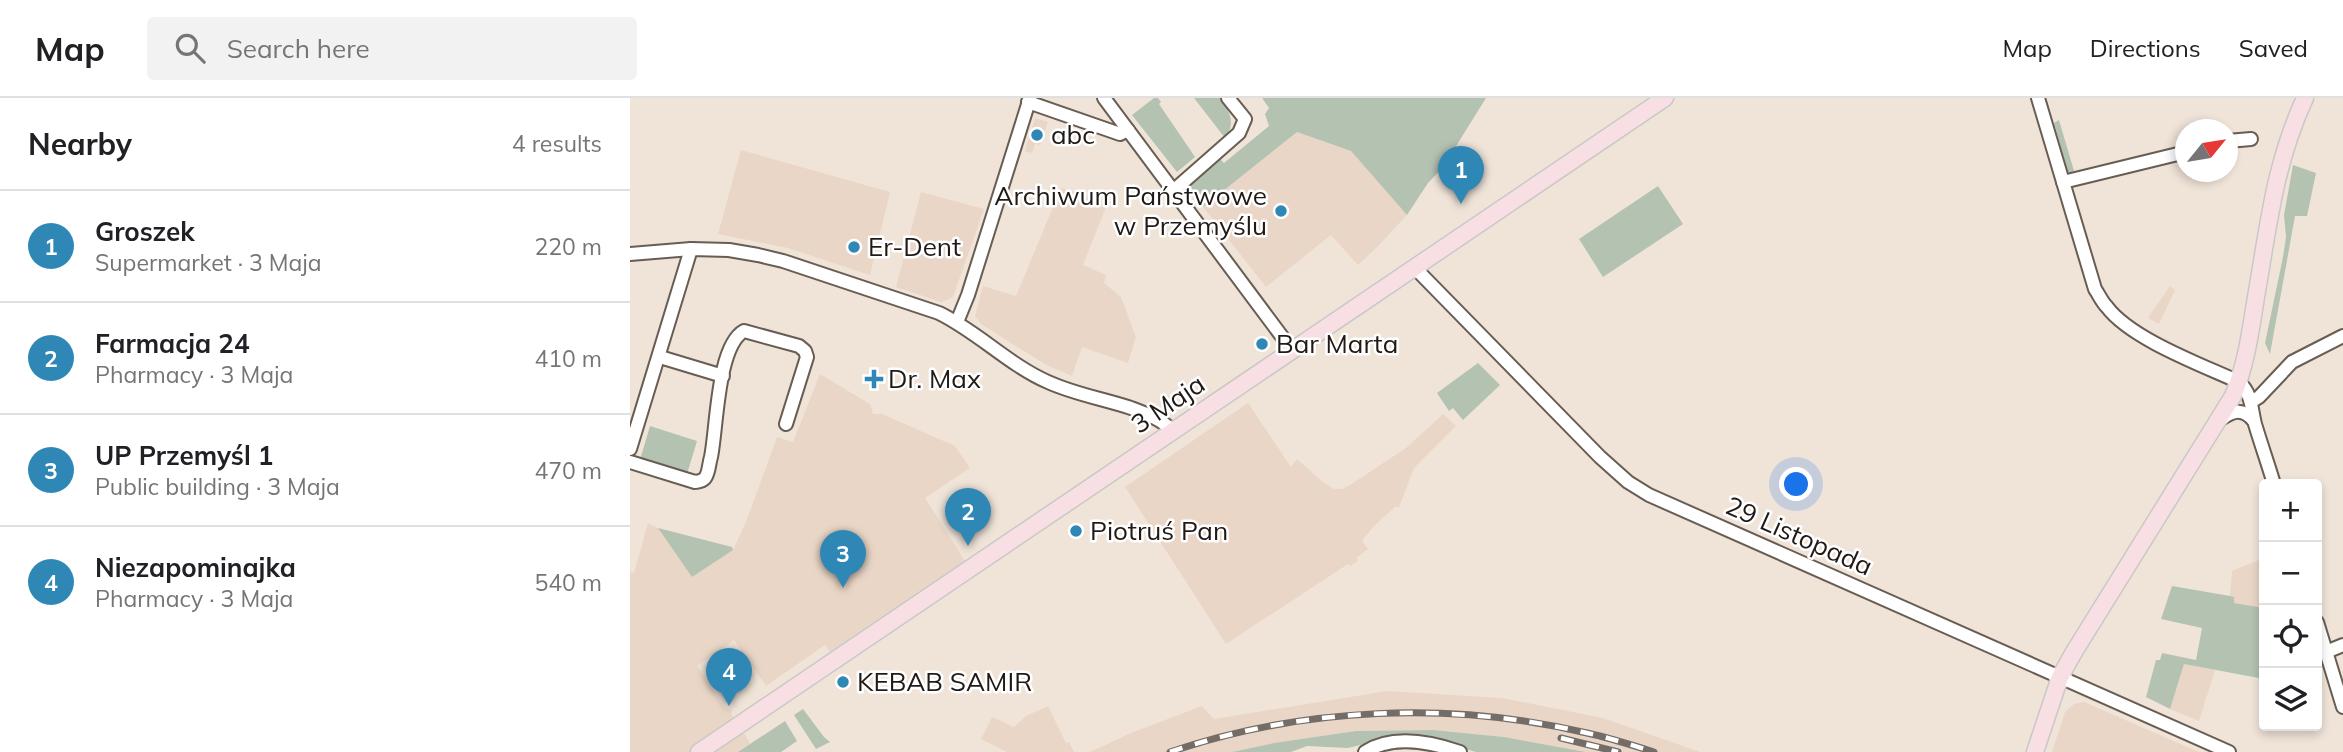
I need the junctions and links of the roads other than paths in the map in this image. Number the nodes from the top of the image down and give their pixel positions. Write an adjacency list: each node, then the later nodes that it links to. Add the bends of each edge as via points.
1 (1104, 98): 7 (street)
2 (1228, 98): 12 (street, via 1245,119 1239,133)
3 (1665, 98): 15 (main road, 3 Maja)
4 (2038, 98): 11 (street)
5 (2305, 98): 21 (main road, via 2283,151)
6 (1029, 100): 7 (street, via 1120,134); 16 (street)
7 (1128, 130): 12 (street)
8 (2238, 138): 9 (street)
9 (2251, 139)
10 (2175, 155): 11 (street)
11 (2063, 182): 21 (street, via 2095,289 2108,309 2148,340)
12 (1173, 191): 18 (street)
13 (691, 250): 14 (street); 16 (street, via 729,250 783,261); 19 (street)
14 (630, 254)
15 (1415, 268): 18 (main road, 3 Maja); 33 (street, 29 Listopada, via 1600,457 1638,489)
16 (957, 322): 26 (street, via 1049,383 1147,414)
17 (2343, 336): 22 (street, via 2292,362)
18 (1292, 350): 26 (main road, 3 Maja)
19 (660, 357): 20 (street); 27 (street)
20 (723, 376): 25 (street, via 731,342 744,331 799,346 807,357); 28 (street, via 704,480 695,482)
21 (2239, 382): 22 (street); 23 (main road)
22 (2251, 402): 24 (street)
23 (2221, 419): 24 (street, via 2235,411); 33 (main road)
24 (2255, 421): 29 (street)
25 (786, 424)
26 (1173, 431): 35 (main road, 3 Maja)
27 (630, 449)
28 (630, 462)
29 (2272, 479)
30 (2322, 639): 32 (street)
31 (2343, 645): 32 (street)
32 (2326, 652): 34 (street)
33 (2060, 677): 38 (main road); 39 (street, 29 Listopada)
34 (2343, 707)
35 (699, 752)
36 (1365, 752): 37 (street, via 1388,742 1408,741)
37 (1460, 752)
38 (2035, 752)
39 (2229, 752)

